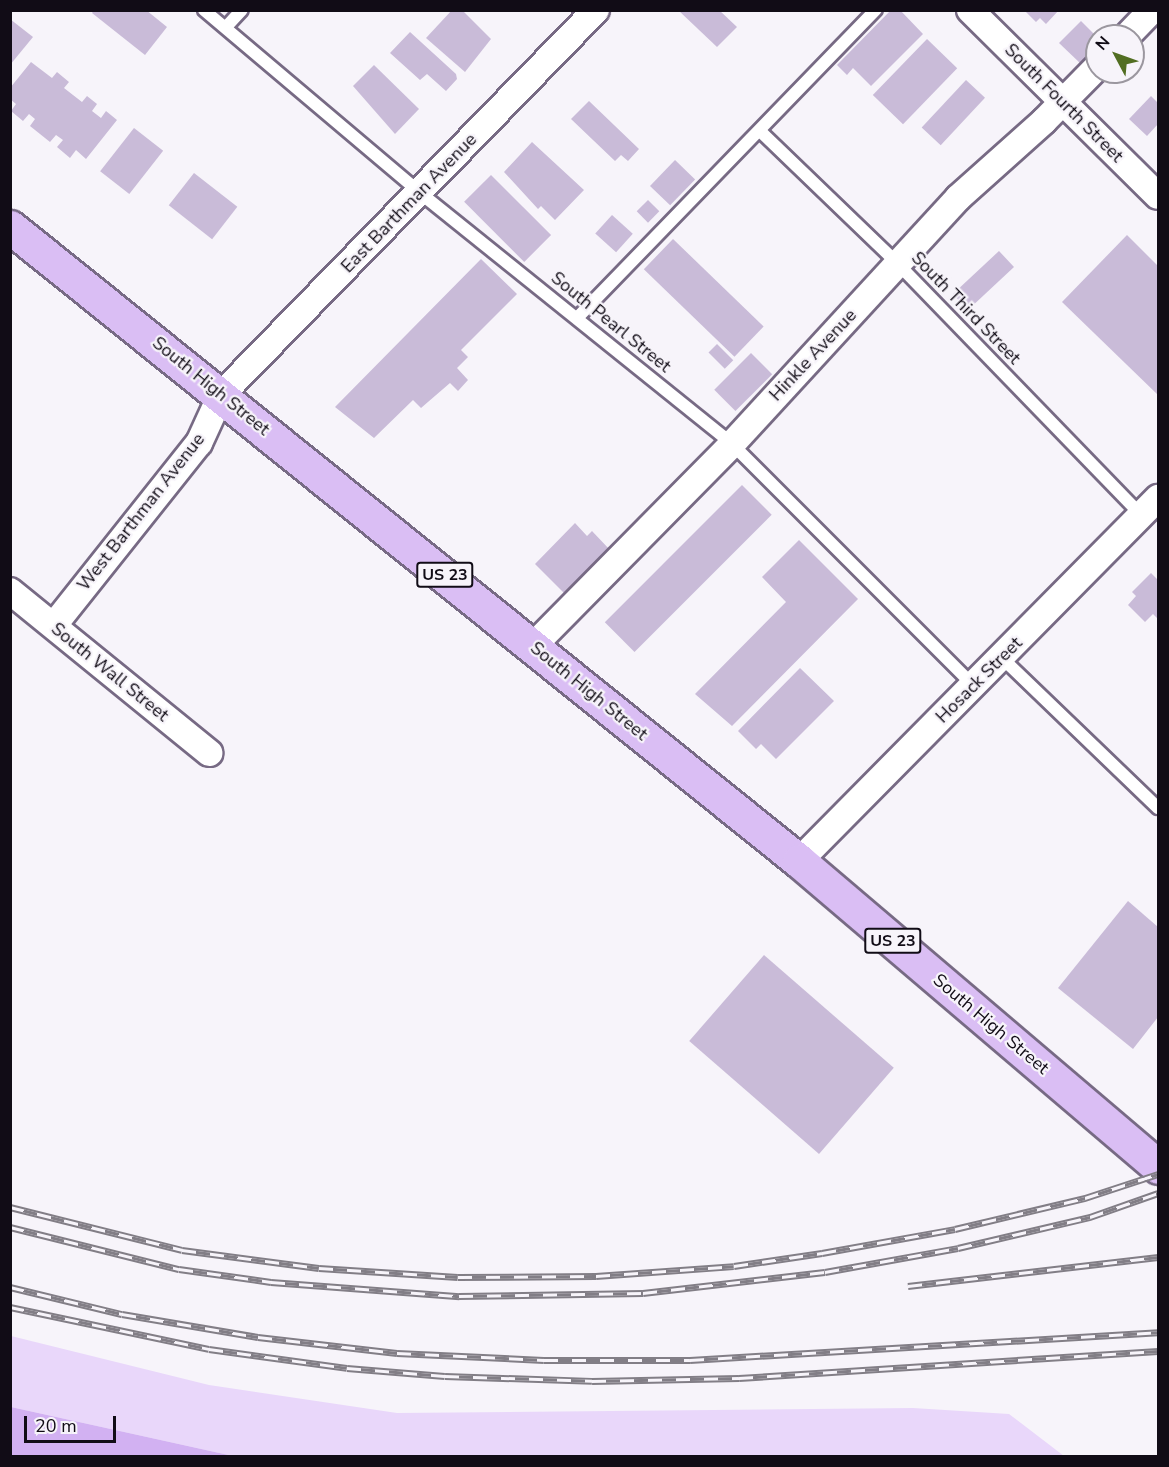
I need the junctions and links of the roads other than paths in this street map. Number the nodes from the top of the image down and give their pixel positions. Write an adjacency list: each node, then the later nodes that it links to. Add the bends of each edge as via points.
1 (204, 10): 8 (lane, South Pearl Street)
2 (242, 10): 8 (lane)
3 (596, 10): 12 (street, East Barthman Avenue)
4 (876, 10): 11 (lane)
5 (970, 10): 10 (street, South Fourth Street)
6 (1152, 10): 7 (street)
7 (1139, 24)
8 (226, 27): 12 (lane, South Pearl Street)
9 (1085, 79): 10 (street, Hinkle Avenue)
10 (1063, 102): 13 (street, South Fourth Street); 15 (street, Hinkle Avenue, via 958,198)
11 (760, 130): 15 (lane, South Third Street); 16 (lane)
12 (419, 192): 16 (lane, South Pearl Street); 17 (street, East Barthman Avenue)
13 (1158, 196)
14 (10, 227): 17 (main road, South High Street / US 23)
15 (897, 263): 18 (street, Hinkle Avenue); 19 (lane, South Third Street)
16 (578, 317): 18 (lane, South Pearl Street)
17 (221, 395): 21 (street, West Barthman Avenue, via 199,442); 22 (main road, South High Street / US 23)
18 (732, 444): 22 (street, Hinkle Avenue); 24 (lane, South Pearl Street)
19 (1150, 506): 23 (street, Hosack Street)
20 (10, 591): 21 (street, South Wall Street)
21 (54, 625): 25 (street, South Wall Street)
22 (533, 646): 27 (main road, South High Street / US 23)
23 (1001, 657): 24 (street, Hosack Street); 26 (lane)
24 (973, 686): 27 (street, Hosack Street)
25 (209, 753)
26 (1156, 801)
27 (799, 861): 28 (main road, South High Street / US 23)
28 (1158, 1167)

